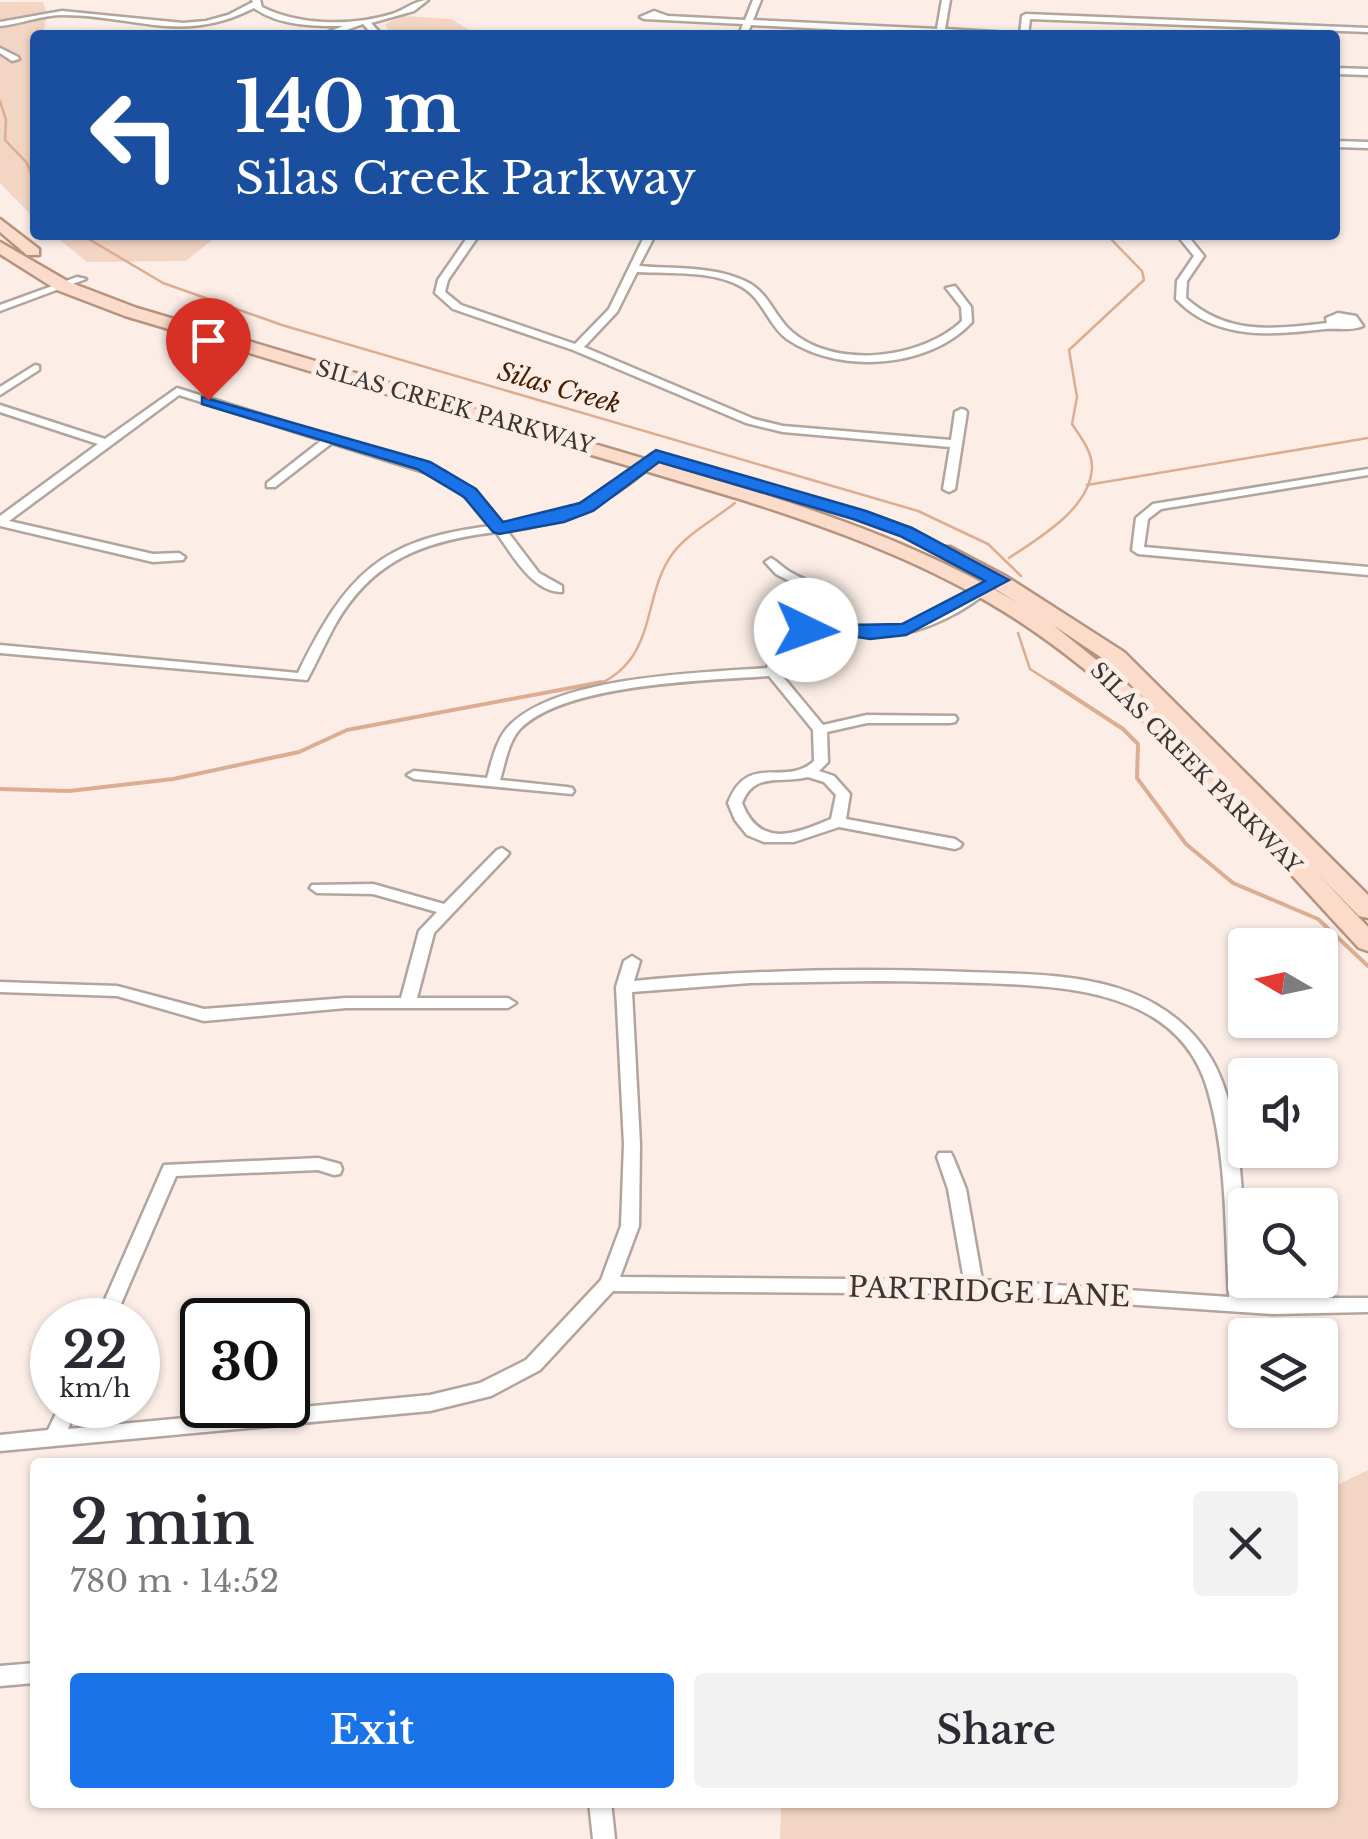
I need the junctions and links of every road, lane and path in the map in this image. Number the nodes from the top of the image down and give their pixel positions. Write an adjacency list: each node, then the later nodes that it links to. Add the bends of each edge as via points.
1 (424, 0): 6 (street, via 410,10)
2 (756, 0): 7 (street)
3 (946, 0): 13 (street)
4 (255, 2): 6 (street, via 293,22); 8 (street, via 181,29 55,14)
5 (666, 18): 7 (street)
6 (364, 20): 9 (street); 10 (street)
7 (748, 22): 11 (street); 12 (street)
8 (0, 24)
9 (338, 30)
10 (373, 30)
11 (745, 30)
12 (888, 30)
13 (941, 30)
14 (1025, 30): 15 (street, via 1026,16)
15 (1272, 30): 16 (street)
16 (1368, 30)
17 (0, 50): 18 (street)
18 (15, 59)
19 (1340, 70): 20 (street)
20 (1368, 72)
21 (1340, 144): 22 (street)
22 (1368, 145)
23 (0, 224): 29 (main road, SILAS CREEK PARKWAY)
24 (471, 240): 33 (street, via 444,280 440,293 446,300)
25 (648, 240): 28 (street)
26 (1186, 240): 32 (street, via 1199,256 1182,280 1181,299 1205,319 1267,332)
27 (0, 247): 29 (main road, SILAS CREEK PARKWAY)
28 (634, 269): 30 (street, via 738,282 756,290 797,341 853,355 888,356 947,341 967,322 966,307); 33 (street, via 602,326)
29 (72, 283): 31 (street); 41 (main road, SILAS CREEK PARKWAY, via 149,317)
30 (951, 288)
31 (0, 308)
32 (1332, 324)
33 (577, 348): 40 (street, via 750,421)
34 (35, 368): 35 (street)
35 (0, 392)
36 (0, 408): 39 (street)
37 (961, 412): 40 (street)
38 (332, 438): 39 (street, via 176,391); 43 (street); 46 (street, via 441,474 470,493)
39 (106, 443): 45 (street)
40 (955, 444): 44 (street)
41 (650, 460): 46 (street, via 587,507); 50 (main road, SILAS CREEK PARKWAY, via 862,531)
42 (1368, 472): 49 (street, via 1157,506 1142,518 1138,550)
43 (271, 484)
44 (950, 489)
45 (0, 522): 47 (street, via 153,558)
46 (499, 528): 51 (street, via 535,576); 53 (street, via 435,539 364,576 336,609 302,677)
47 (179, 557)
48 (772, 562): 52 (street, via 832,598)
49 (1368, 571)
50 (991, 586): 52 (street, via 906,629); 66 (main road, SILAS CREEK PARKWAY, via 1116,656); 67 (main road, SILAS CREEK PARKWAY, via 1122,690)
51 (558, 589)
52 (832, 628): 54 (street, via 787,636)
53 (0, 650)
54 (772, 672): 56 (street); 59 (street, via 630,686 538,712 512,732)
55 (950, 719): 56 (street, via 867,719)
56 (820, 730): 57 (street, via 822,762)
57 (808, 772): 61 (street, via 840,788); 61 (street, via 746,782 735,803 743,822 759,834 788,840)
58 (414, 775): 59 (street)
59 (492, 783): 60 (street)
60 (567, 791)
61 (838, 822): 62 (street)
62 (955, 844)
63 (502, 853): 65 (street)
64 (317, 888): 65 (street, via 372,889)
65 (445, 909): 72 (street, via 427,931)
66 (1368, 910)
67 (1368, 942)
68 (632, 961): 70 (street)
69 (0, 987): 72 (street, via 117,991 204,1015 346,1002)
70 (624, 987): 75 (street, via 632,1198 630,1226); 78 (street, via 765,975 981,978 1086,986 1150,1008 1196,1048 1212,1077)
71 (508, 1003): 72 (street)
72 (407, 1004)
73 (945, 1157): 76 (street, via 958,1189)
74 (334, 1169): 77 (street, via 318,1164 170,1170)
75 (609, 1284): 76 (street, PARTRIDGE LANE); 81 (street, via 533,1364 462,1397)
76 (974, 1287): 78 (street, PARTRIDGE LANE)
77 (115, 1298)
78 (1238, 1305): 79 (street, PARTRIDGE LANE)
79 (1368, 1306)
80 (59, 1428): 81 (street)
81 (54, 1438): 82 (street)
82 (0, 1443)
83 (30, 1673): 84 (street)
84 (0, 1676)
85 (601, 1808): 86 (street)
86 (604, 1839)

